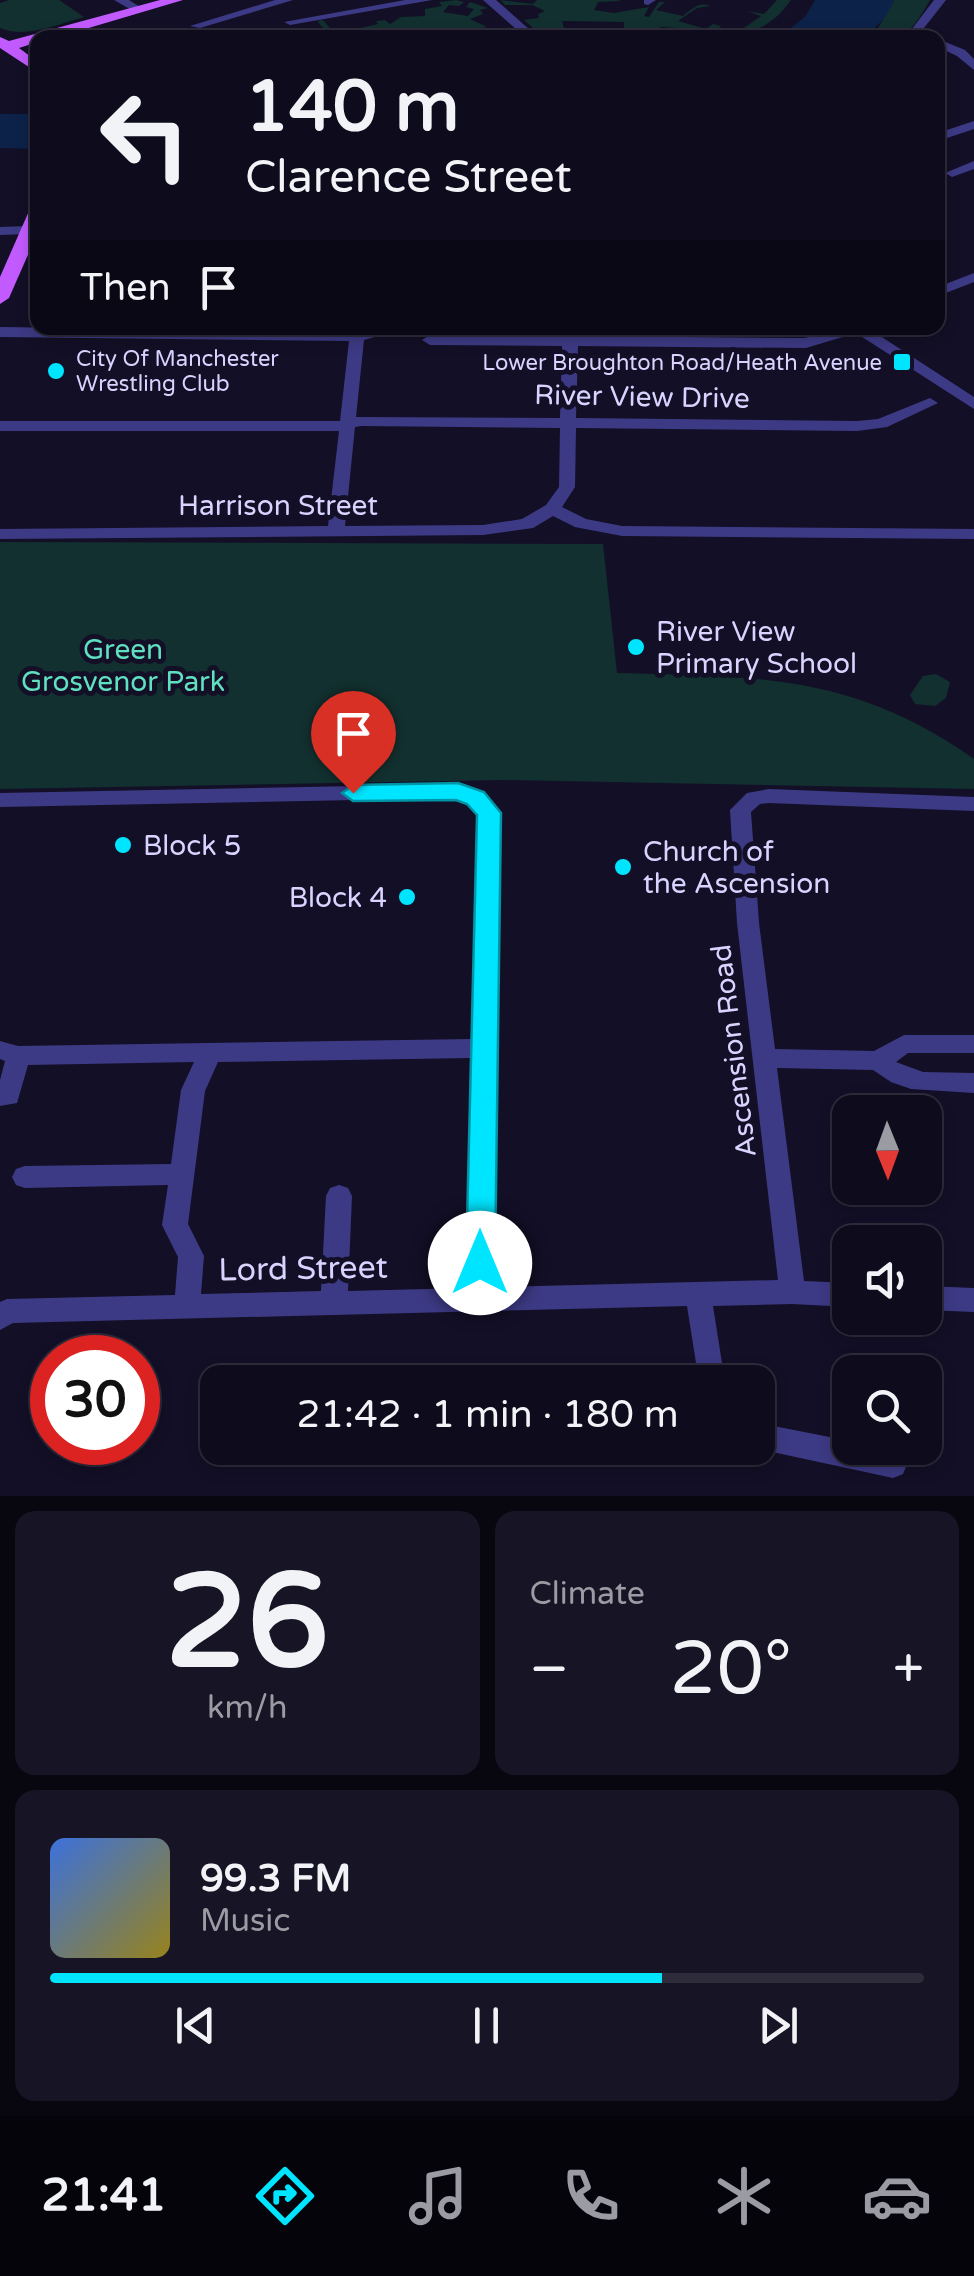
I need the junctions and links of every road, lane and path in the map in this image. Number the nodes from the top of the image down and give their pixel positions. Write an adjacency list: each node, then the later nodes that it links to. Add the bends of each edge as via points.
1 (120, 0): 7 (street)
2 (176, 0): 7 (main road)
3 (289, 0): 8 (street); 10 (street)
4 (426, 0): 8 (street)
5 (489, 0): 12 (street)
6 (940, 0): 13 (street)
7 (139, 10): 11 (main road)
8 (310, 18): 9 (street)
9 (290, 22)
10 (196, 26)
11 (61, 30)
12 (525, 30)
13 (920, 30)
14 (30, 38): 15 (main road)
15 (2, 45): 17 (main road)
16 (945, 46): 18 (street)
17 (30, 64)
18 (974, 66)
19 (974, 125): 20 (street)
20 (945, 135)
21 (974, 165): 22 (street)
22 (952, 173)
23 (29, 230): 24 (street); 27 (main road)
24 (0, 231)
25 (974, 276): 26 (street)
26 (945, 289)
27 (0, 298)
28 (0, 332): 29 (street)
29 (30, 332)
30 (214, 335): 36 (street)
31 (365, 335): 36 (street)
32 (590, 335): 38 (street)
33 (617, 335): 34 (street, via 806,343)
34 (834, 335)
35 (869, 335): 40 (street)
36 (357, 337): 42 (street)
37 (430, 340): 38 (street)
38 (570, 341): 41 (street)
39 (930, 403): 41 (street, River View Drive, via 882,424 857,426)
40 (974, 404)
41 (568, 423): 42 (street, River View Drive); 44 (street, via 568,487)
42 (349, 424): 43 (street, River View Drive); 45 (street)
43 (0, 426)
44 (552, 509): 45 (street, Harrison Street, via 528,524 483,530); 47 (street, via 622,532)
45 (336, 533): 46 (street, Harrison Street)
46 (0, 534)
47 (974, 534)
48 (0, 800): 51 (street, via 458,792 483,804 490,829)
49 (974, 804): 54 (street, Ascension Road, via 769,796 744,804 738,818)
50 (974, 1044): 55 (street, via 904,1044)
51 (482, 1048): 53 (street); 64 (street)
52 (9, 1053): 53 (street); 57 (street, via 8,1096)
53 (207, 1054): 58 (street, via 192,1090)
54 (764, 1058): 55 (street); 61 (street, Ascension Road)
55 (878, 1062): 56 (street, via 907,1080)
56 (974, 1082)
57 (0, 1096)
58 (181, 1174): 59 (street); 68 (street, via 175,1225 191,1256)
59 (25, 1176)
60 (339, 1196): 67 (street)
61 (792, 1292): 62 (street, Lord Street); 63 (street, Lord Street)
62 (698, 1294): 64 (street, Lord Street); 70 (street)
63 (832, 1294)
64 (480, 1298): 67 (street, Lord Street)
65 (942, 1299): 66 (street)
66 (974, 1300)
67 (334, 1302): 68 (street, Lord Street)
68 (187, 1306): 69 (street, Lord Street, via 7,1310)
69 (0, 1318)
70 (709, 1365)
71 (775, 1440): 72 (street)
72 (832, 1451)

